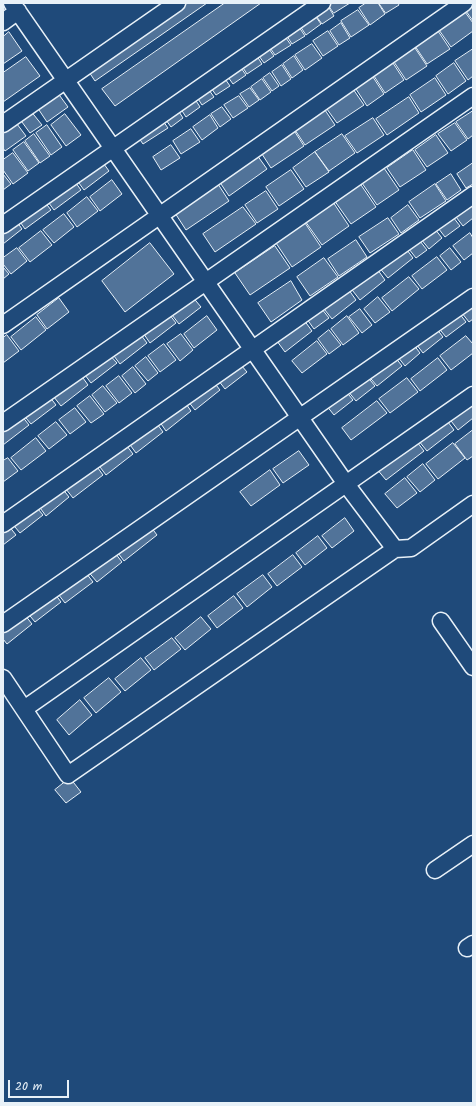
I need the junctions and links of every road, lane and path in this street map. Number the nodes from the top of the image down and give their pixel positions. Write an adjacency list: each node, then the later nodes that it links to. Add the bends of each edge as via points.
1 (177, 3): 6 (street)
2 (322, 3): 9 (street)
3 (464, 3): 11 (street)
4 (15, 7): 5 (street); 6 (street)
5 (3, 22)
6 (66, 81): 8 (street); 9 (street)
7 (473, 96): 13 (street)
8 (3, 124)
9 (114, 149): 11 (street); 12 (street)
10 (473, 195): 16 (street)
11 (160, 216): 13 (street); 15 (street)
12 (3, 225)
13 (206, 282): 16 (street); 19 (street)
14 (473, 297): 18 (street)
15 (3, 325)
16 (253, 349): 18 (street); 22 (street)
17 (473, 395): 20 (street)
18 (300, 417): 20 (street); 25 (street)
19 (3, 423)
20 (346, 484): 23 (street); 29 (street)
21 (473, 504): 23 (street, via 411,548)
22 (3, 524)
23 (394, 549): 29 (street, via 68,775)
24 (441, 621): 26 (street)
25 (3, 624)
26 (468, 648): 27 (street)
27 (473, 667)
28 (3, 678): 29 (street)
29 (24, 709)
30 (473, 844): 31 (street)
31 (435, 870)

